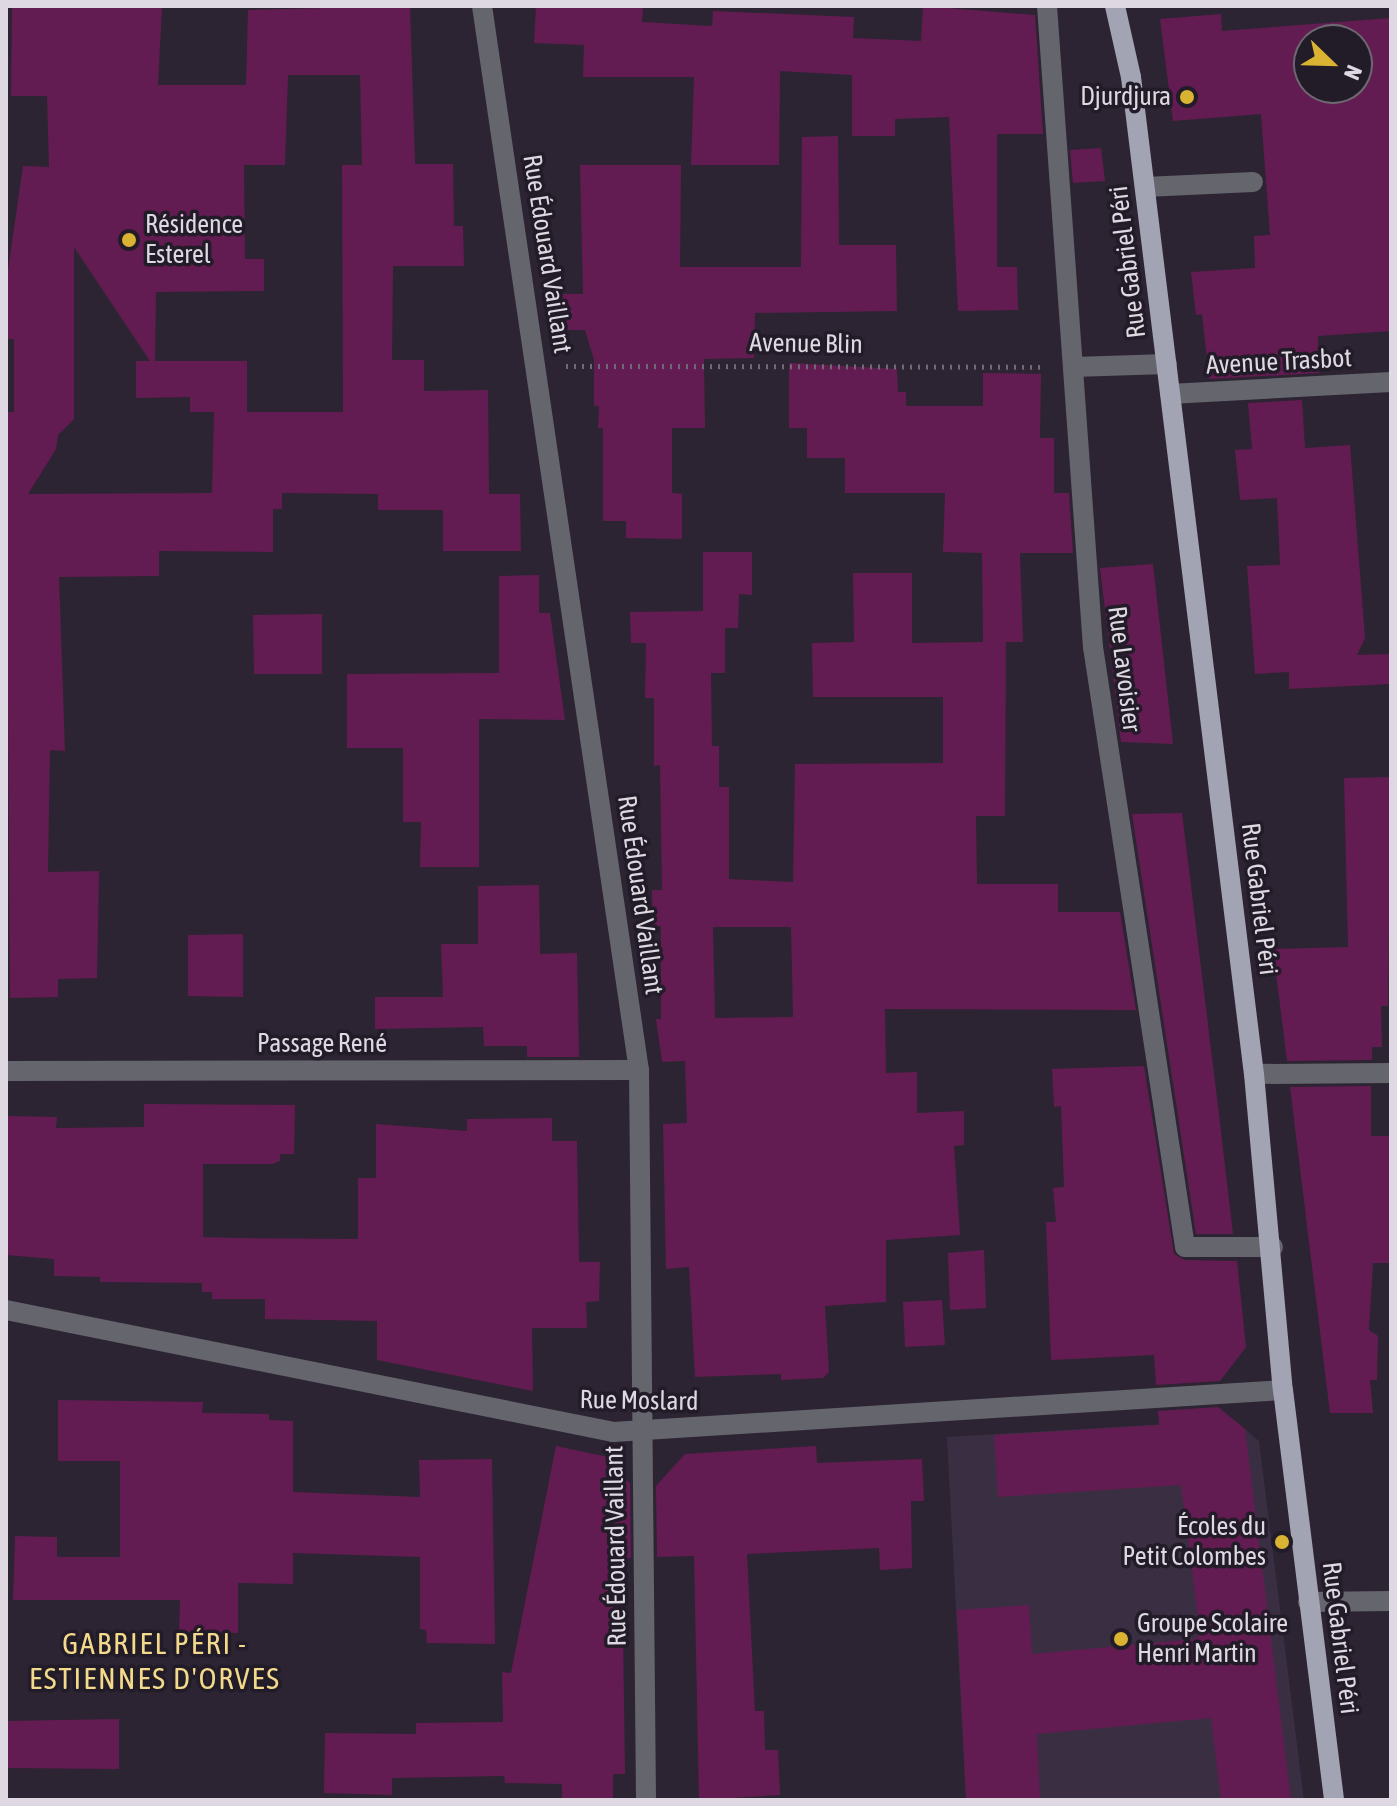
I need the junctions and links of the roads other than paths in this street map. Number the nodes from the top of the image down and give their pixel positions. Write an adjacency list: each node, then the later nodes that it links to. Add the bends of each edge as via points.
1 (482, 6): 10 (street, Rue Édouard Vaillant)
2 (1047, 6): 7 (street, Rue Lavoisier)
3 (1115, 6): 5 (main road, Rue Gabriel Péri, via 1131,77)
4 (1253, 182): 5 (street)
5 (1145, 187): 6 (main road, Rue Gabriel Péri)
6 (1167, 364): 7 (street); 9 (main road, Rue Gabriel Péri)
7 (1073, 367): 14 (street, Rue Lavoisier, via 1093,647 1185,1247)
8 (1391, 382): 9 (street, Avenue Trasbot)
9 (1170, 394): 13 (main road, Rue Gabriel Péri)
10 (639, 1070): 11 (street, Passage René); 17 (street, Rue Édouard Vaillant)
11 (6, 1071)
12 (1391, 1073): 13 (street)
13 (1254, 1074): 14 (main road, Rue Gabriel Péri)
14 (1273, 1247): 16 (main road, Rue Gabriel Péri)
15 (6, 1310): 17 (street, Rue Moslard, via 578,1428)
16 (1283, 1390): 17 (street, Rue Moslard); 19 (main road, Rue Gabriel Péri)
17 (639, 1432): 20 (street, Rue Édouard Vaillant)
18 (1391, 1601): 19 (street)
19 (1308, 1602): 21 (main road, Rue Gabriel Péri)
20 (646, 1800)
21 (1334, 1800)

